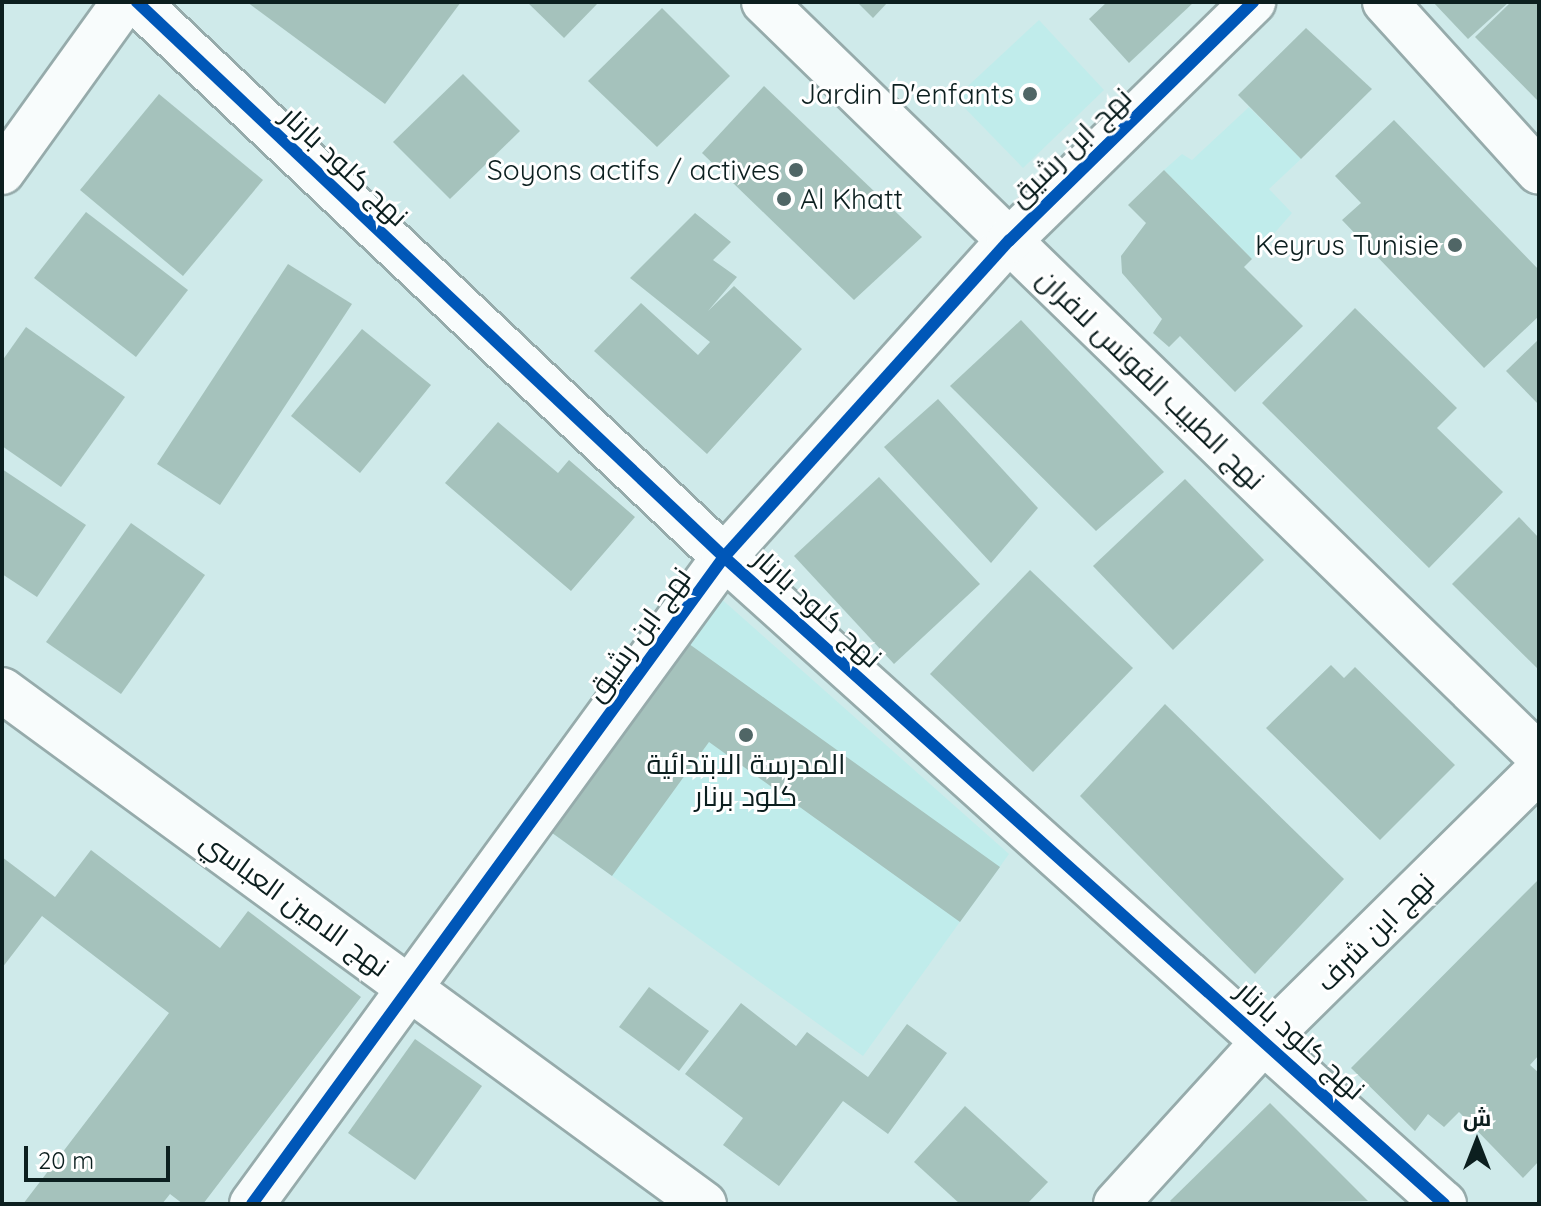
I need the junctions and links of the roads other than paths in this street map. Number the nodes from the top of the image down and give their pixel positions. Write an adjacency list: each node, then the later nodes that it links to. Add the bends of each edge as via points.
1 (124, 2): 6 (street)
2 (137, 2): 9 (street, نهج كلود بارنار)
3 (764, 2): 8 (street, نهج الطبيب الفونس لافران)
4 (1253, 2): 8 (street, نهج ابن رشيق)
5 (1385, 2): 7 (street)
6 (2, 172)
7 (1539, 172)
8 (1009, 241): 9 (street, نهج ابن رشيق); 11 (street, نهج الطبيب الفونس لافران)
9 (724, 557): 13 (street, نهج ابن رشيق); 14 (street, نهج كلود بارنار)
10 (2, 690): 13 (street, نهج الامين العباسي)
11 (1539, 756)
12 (1539, 770): 14 (street, نهج ابن شرف)
13 (409, 987): 15 (street, نهج ابن رشيق); 16 (street, نهج الامين العباسي)
14 (1266, 1039): 17 (street, نهج ابن شرف); 18 (street, نهج كلود بارنار)
15 (252, 1204)
16 (704, 1204)
17 (1116, 1204)
18 (1444, 1204)

